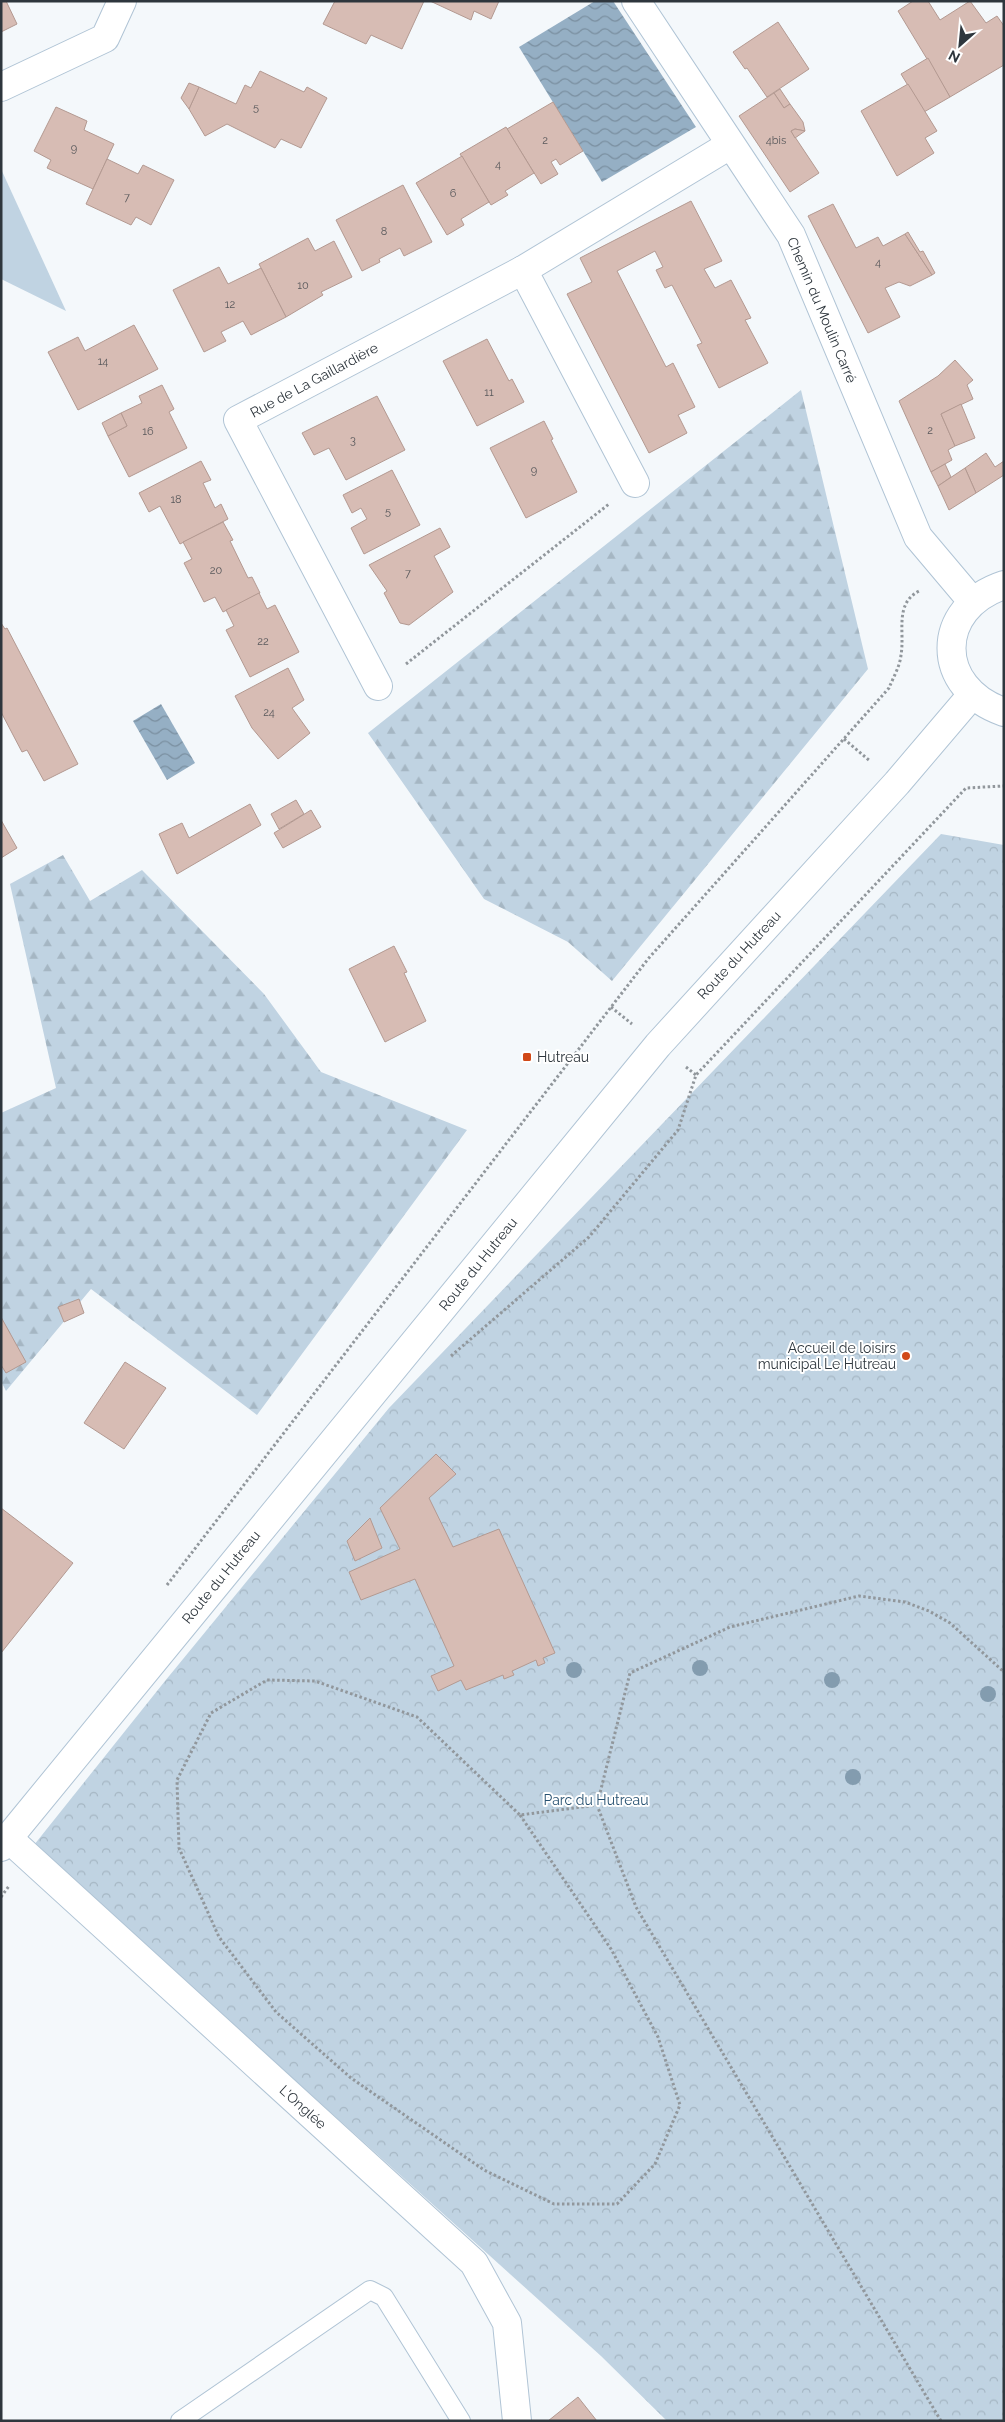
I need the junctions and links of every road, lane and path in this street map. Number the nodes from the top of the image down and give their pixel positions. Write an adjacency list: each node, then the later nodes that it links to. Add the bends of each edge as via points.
1 (122, 1): 3 (street, via 105,38)
2 (636, 1): 4 (street, Chemin du Moulin Carré)
3 (1, 87)
4 (730, 145): 5 (street, Rue de La Gaillardière); 7 (street, Chemin du Moulin Carré, via 791,236 918,537)
5 (523, 270): 6 (street); 10 (street, Rue de La Gaillardière, via 238,420)
6 (635, 483): 10 (path)
7 (951, 574): 9 (street, Chemin du Moulin Carré); 15 (path, via 910,596 901,615 901,656 889,688 648,960)
8 (1004, 585): 9 (street, via 988,590)
9 (972, 601): 11 (street, via 959,618 952,638 952,659 959,679)
10 (378, 686)
11 (972, 696): 12 (street, via 987,707); 19 (street, Route du Hutreau, via 897,783 663,1039)
12 (1004, 712)
13 (1004, 786): 14 (path, via 966,788)
14 (696, 1075)
15 (165, 1588)
16 (1004, 1672): 17 (path, via 950,1624 928,1611 882,1598 859,1596 730,1627 630,1673)
17 (597, 1805): 18 (path); 23 (path, via 636,1907)
18 (520, 1815): 18 (path, via 417,1717 315,1681 268,1680 210,1713 177,1780 179,1848 219,1937 276,2012 351,2078 484,2170 554,2204 617,2204 655,2164 680,2105 658,2037 611,1949)
19 (5, 1842): 22 (street, L'Onglée, via 474,2263 507,2323)
20 (180, 2421): 21 (lane, via 370,2290 384,2297)
21 (461, 2421)
22 (518, 2421)
23 (941, 2421)

